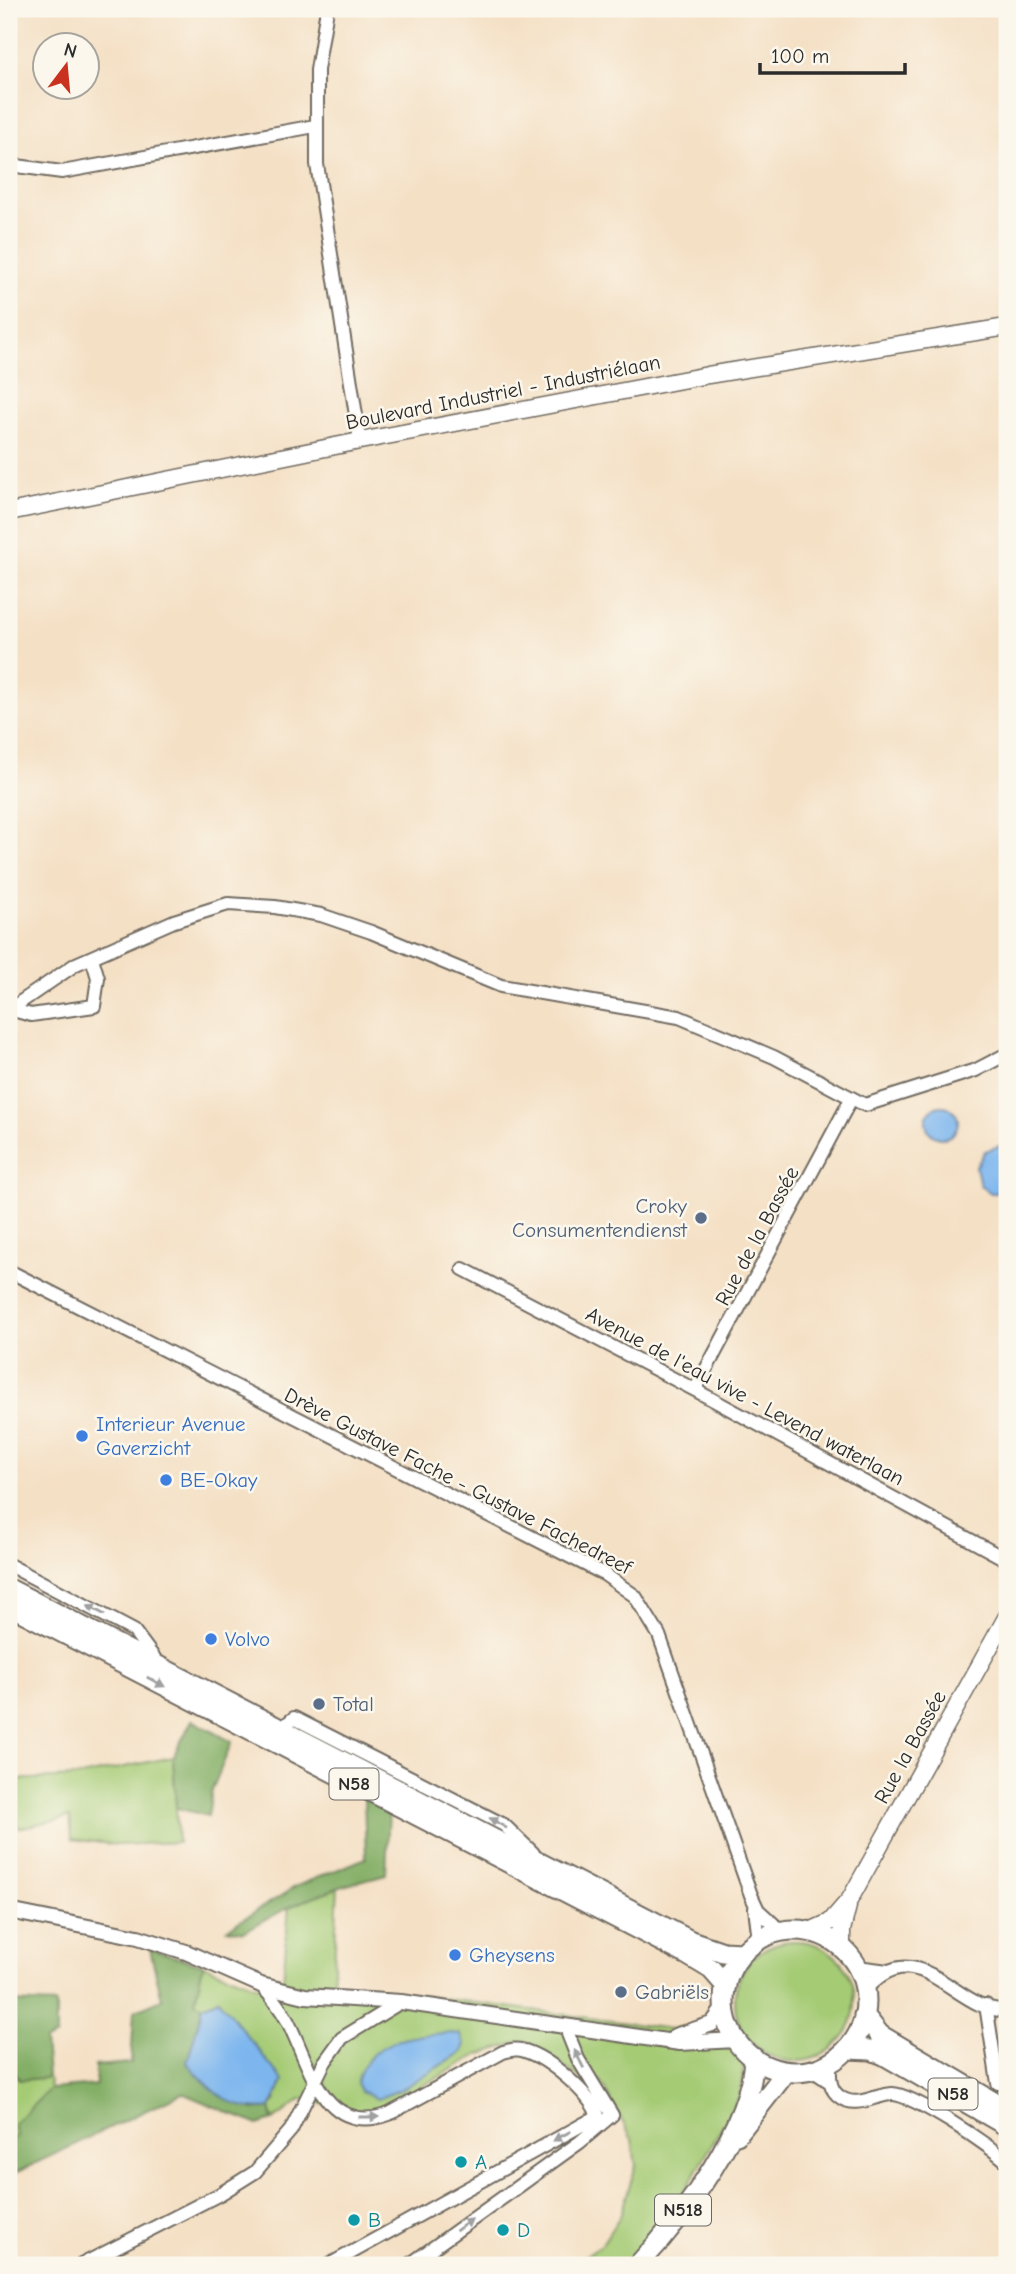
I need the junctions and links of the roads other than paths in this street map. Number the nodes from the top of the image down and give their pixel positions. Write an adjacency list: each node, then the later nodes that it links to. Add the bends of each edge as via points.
1 (327, 9): 2 (street, via 317,70)
2 (315, 126): 3 (street, via 62,172); 5 (street)
3 (9, 165)
4 (1007, 327): 5 (main road, Boulevard Industriel - Industriélaan, via 708,375)
5 (360, 440): 6 (main road, Boulevard Industriel - Industriélaan)
6 (9, 512)
7 (92, 957): 8 (street); 8 (street, via 98,978 94,1006 31,1015); 10 (street, via 219,906 239,903 297,910 371,932 501,986 679,1017 774,1057)
8 (9, 1009)
9 (1007, 1054): 10 (street, via 976,1070 871,1106)
10 (851, 1099): 13 (street, Rue de la Bassée)
11 (463, 1269): 13 (street, Avenue de l'eau vive - Levend waterlaan)
12 (9, 1271): 21 (street, Drève Gustave Fache - Gustave Fachedreef, via 604,1574 635,1596 659,1635)
13 (695, 1390): 14 (street, Avenue de l'eau vive - Levend waterlaan)
14 (1007, 1560)
15 (9, 1565): 19 (street, one-way to 15, via 134,1631)
16 (9, 1589): 19 (highway, N58)
17 (9, 1605): 31 (highway, N58, one-way to 31, via 693,1958)
18 (1007, 1616): 20 (main road, Rue la Bassée)
19 (161, 1666): 27 (highway, N58, one-way to 19, via 701,1946)
20 (850, 1899): 24 (main road, Rue la Bassée, via 830,1922); 26 (main road, Rue la Bassée)
21 (754, 1901): 23 (street, Drève Gustave Fache - Gustave Fachedreef); 25 (street, Drève Gustave Fache - Gustave Fachedreef)
22 (9, 1911): 30 (street, via 138,1937 187,1952)
23 (781, 1931): 24 (highway); 25 (highway)
24 (810, 1931): 26 (highway)
25 (759, 1940): 27 (highway)
26 (842, 1948): 28 (highway)
27 (742, 1953): 31 (highway)
28 (857, 1966): 29 (street); 32 (highway)
29 (882, 1971): 32 (street); 34 (street, via 920,1970)
30 (261, 1985): 33 (street, via 305,1996); 46 (street, via 288,2022)
31 (726, 1986): 35 (highway)
32 (865, 1990): 37 (highway)
33 (401, 2002): 38 (street); 46 (street, via 342,2038)
34 (986, 2005): 36 (street); 45 (street)
35 (724, 2006): 39 (street, via 712,2024); 40 (highway)
36 (1007, 2010)
37 (864, 2015): 41 (highway); 47 (highway, N58, via 880,2035)
38 (570, 2027): 39 (street); 48 (street, one-way to 38, via 612,2115 568,2034)
39 (660, 2038): 40 (street, via 680,2043)
40 (736, 2039): 42 (highway)
41 (848, 2049): 44 (highway); 49 (highway, N58, via 884,2055)
42 (754, 2058): 43 (highway); 50 (highway, N518, via 748,2094)
43 (786, 2072): 44 (highway); 50 (highway, N518)
44 (824, 2072): 51 (street, via 835,2093 847,2101 892,2094 910,2098 984,2142)
45 (998, 2083)
46 (314, 2084): 48 (street, one-way to 48, via 339,2109 376,2119 503,2052 517,2049 531,2053 586,2094); 52 (street, via 291,2130 255,2172)
47 (1007, 2110)
48 (602, 2118): 53 (street, one-way to 53); 54 (street, one-way to 48)
49 (1007, 2126)
50 (721, 2151): 55 (highway, N518, via 674,2223)
51 (1007, 2162)
52 (80, 2265)
53 (329, 2265)
54 (409, 2265)
55 (638, 2265)

